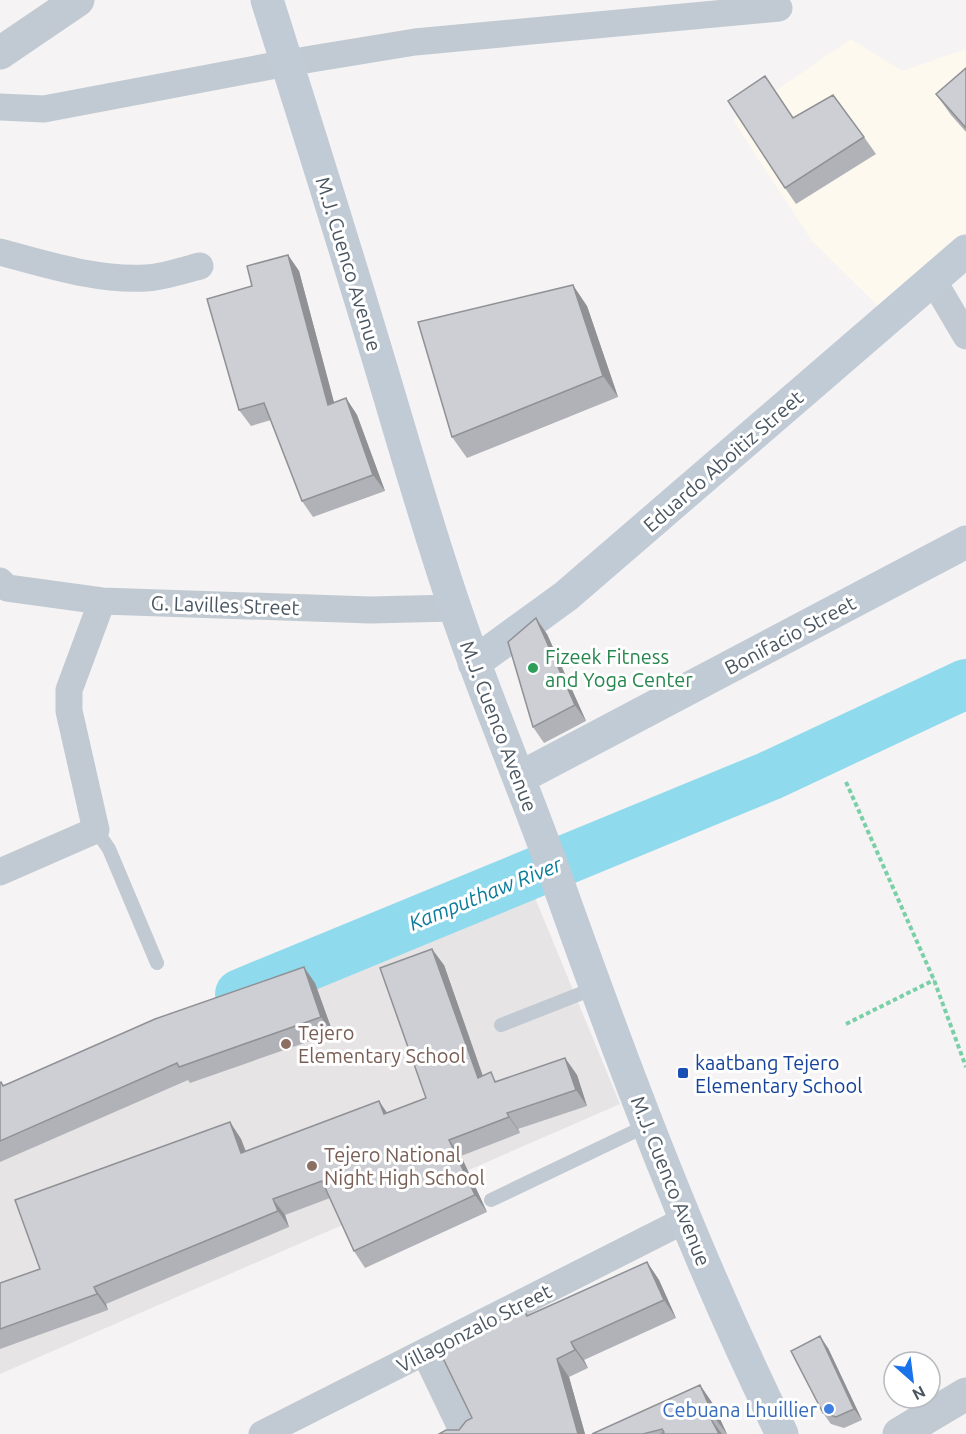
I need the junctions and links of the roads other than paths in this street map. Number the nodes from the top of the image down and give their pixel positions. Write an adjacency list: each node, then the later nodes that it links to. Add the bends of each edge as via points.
1 (78, 0): 4 (street)
2 (267, 0): 5 (main road, M.J. Cuenco Avenue)
3 (779, 8): 5 (street, via 415,42)
4 (0, 53)
5 (287, 63): 6 (street, via 44,109); 15 (main road, M.J. Cuenco Avenue)
6 (0, 106)
7 (966, 251): 10 (main road, Eduardo Aboitiz Street)
8 (0, 252): 9 (street, via 98,275 146,278)
9 (200, 266)
10 (933, 279): 11 (street); 16 (main road, Eduardo Aboitiz Street, via 566,596)
11 (966, 336)
12 (966, 542): 17 (main road, Bonifacio Street)
13 (0, 580): 14 (street, G. Lavilles Street, via 7,588)
14 (102, 601): 15 (street, G. Lavilles Street, via 370,610); 18 (street, via 69,690 69,711)
15 (455, 608): 16 (main road, M.J. Cuenco Avenue)
16 (474, 663): 17 (main road, M.J. Cuenco Avenue)
17 (519, 778): 21 (main road, M.J. Cuenco Avenue)
18 (96, 830): 19 (street); 20 (lane, via 110,849)
19 (0, 872)
20 (157, 963)
21 (595, 988): 22 (lane); 23 (main road, M.J. Cuenco Avenue)
22 (501, 1024)
23 (648, 1125): 24 (lane); 25 (main road, M.J. Cuenco Avenue)
24 (491, 1200)
25 (685, 1220): 26 (street, Villagonzalo Street); 31 (main road, M.J. Cuenco Avenue)
26 (425, 1353): 29 (street, Villagonzalo Street); 30 (street)
27 (966, 1394): 28 (street)
28 (905, 1432)
29 (262, 1434)
30 (464, 1434)
31 (782, 1434)

